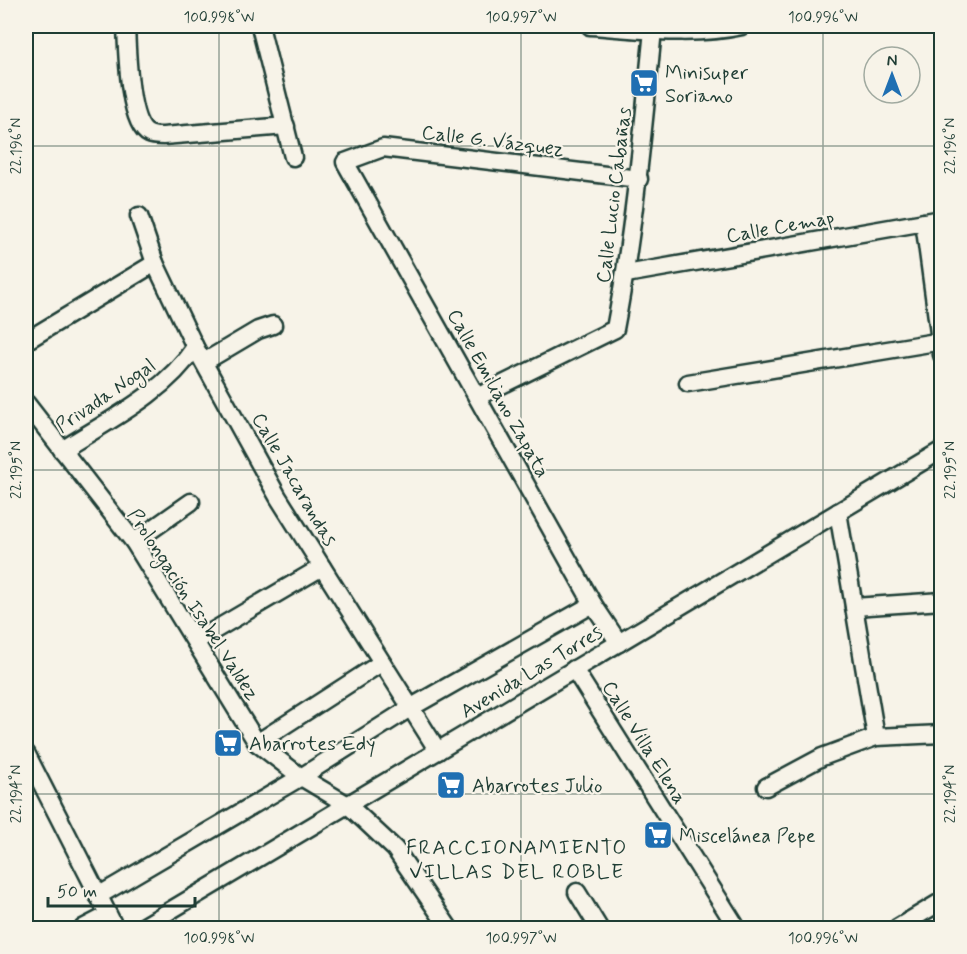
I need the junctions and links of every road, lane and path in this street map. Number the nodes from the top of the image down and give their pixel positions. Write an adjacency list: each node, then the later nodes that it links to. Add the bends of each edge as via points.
1 (126, 26): 7 (street, via 129,84 140,125 149,134)
2 (260, 26): 7 (street)
3 (590, 26): 5 (street)
4 (742, 26): 6 (street, via 723,30)
5 (633, 27): 6 (street)
6 (653, 30): 10 (street, Calle Lucio Cabañas)
7 (286, 126): 8 (street)
8 (293, 157)
9 (345, 162): 10 (street, Calle G. Vázquez, via 383,148); 22 (street, Calle Emiliano Zapata)
10 (639, 179): 15 (street, Calle Lucio Cabañas)
11 (140, 216): 14 (street, Calle Jacarandas)
12 (942, 219): 13 (street, Calle Cemap)
13 (924, 222): 15 (street, Calle Cemap); 18 (street)
14 (154, 263): 17 (street); 19 (street, Calle Jacarandas)
15 (626, 274): 22 (street, Calle Lucio Cabañas, via 615,330)
16 (273, 325): 20 (street)
17 (26, 341)
18 (941, 346): 21 (street)
19 (195, 347): 20 (street, Calle Jacarandas); 24 (street, Privada Nogal, via 184,365 152,393)
20 (204, 362): 29 (street, Calle Jacarandas)
21 (688, 383)
22 (477, 397): 31 (street, Calle Emiliano Zapata)
23 (26, 403): 24 (street, Prolongación Isabel Valdez)
24 (62, 450): 28 (street, Prolongación Isabel Valdez)
25 (942, 450): 27 (street, Avenida Las Torres)
26 (191, 502): 28 (street)
27 (838, 512): 32 (street); 34 (street, Avenida Las Torres)
28 (134, 542): 33 (street, Prolongación Isabel Valdez)
29 (322, 567): 33 (street); 35 (street, Calle Jacarandas)
30 (942, 601): 32 (street)
31 (593, 604): 34 (street, Calle Emiliano Zapata); 37 (street)
32 (854, 607): 39 (street)
33 (196, 641): 40 (street, Prolongación Isabel Valdez)
34 (619, 643): 36 (street, Avenida Las Torres)
35 (381, 663): 37 (street, Calle Jacarandas); 40 (street)
36 (574, 669): 41 (street, Avenida Las Torres); 54 (street, Calle Villa Elena)
37 (410, 708): 41 (street, Calle Jacarandas); 43 (street)
38 (942, 734): 39 (street)
39 (876, 737): 44 (street, via 822,757)
40 (257, 743): 43 (street, Prolongación Isabel Valdez)
41 (438, 751): 45 (street, Avenida Las Torres)
42 (26, 753): 47 (street)
43 (301, 777): 45 (street, Prolongación Isabel Valdez); 47 (street)
44 (766, 787)
45 (348, 805): 51 (street, Avenida Las Torres); 52 (street, Prolongación Isabel Valdez, via 395,849)
46 (577, 892): 53 (street)
47 (98, 896): 49 (street)
48 (942, 901): 55 (street)
49 (111, 922): 50 (street)
50 (83, 928)
51 (141, 928)
52 (449, 928)
53 (599, 928)
54 (737, 928)
55 (897, 928)

